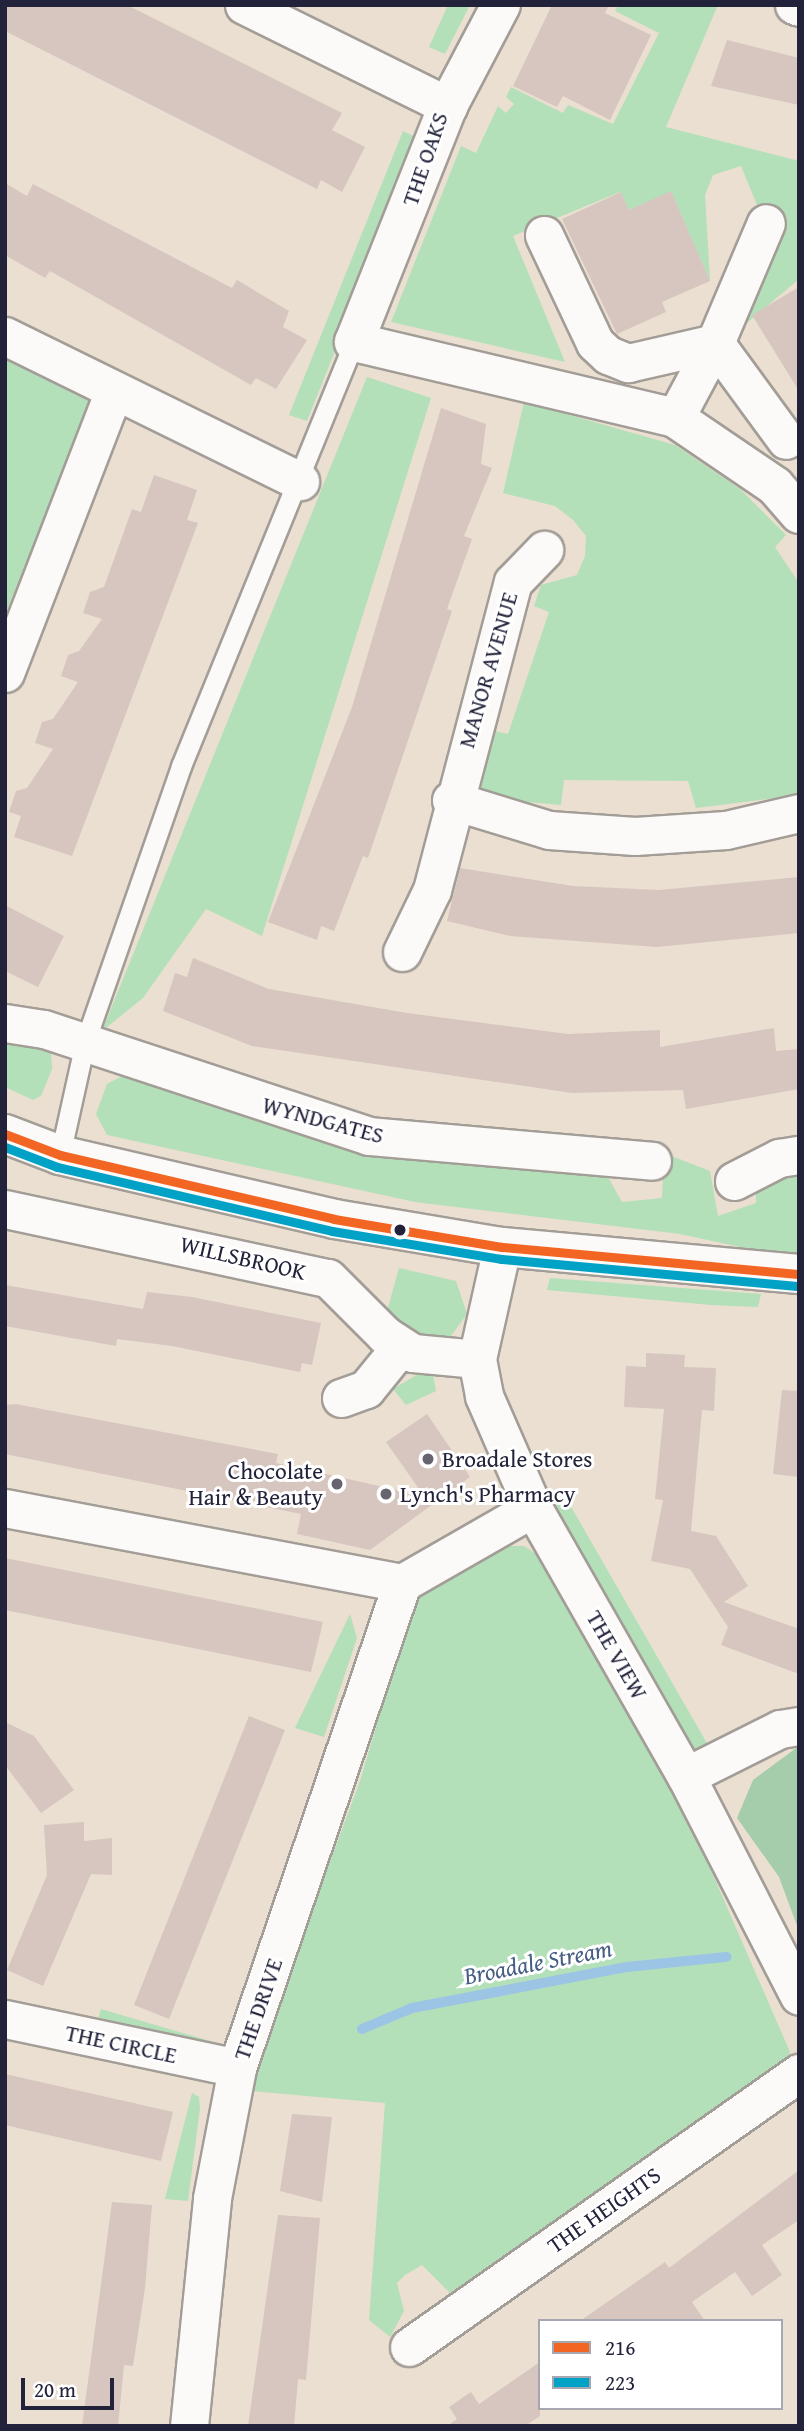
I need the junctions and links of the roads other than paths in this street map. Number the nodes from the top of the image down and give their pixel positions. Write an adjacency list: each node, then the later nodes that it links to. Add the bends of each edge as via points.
1 (244, 5): 3 (street, THE OAKS)
2 (500, 5): 3 (street)
3 (448, 106): 7 (street, THE OAKS)
4 (765, 223): 8 (street)
5 (544, 234): 8 (street, via 595,343 608,355 628,363)
6 (5, 336): 9 (street, via 77,369)
7 (354, 342): 10 (street); 12 (lane)
8 (716, 343): 10 (street); 11 (street)
9 (113, 394): 12 (street); 15 (street)
10 (675, 418): 13 (street, via 775,486)
11 (786, 440)
12 (300, 481): 20 (lane, via 181,766)
13 (799, 514)
14 (544, 550): 16 (street, MANOR AVENUE, via 513,582)
15 (9, 654)
16 (451, 800): 17 (street, via 549,830 635,836 726,830); 18 (street, MANOR AVENUE, via 432,890)
17 (799, 813)
18 (402, 952)
19 (5, 1023): 20 (street, WYNDGATES)
20 (85, 1042): 22 (lane); 24 (street, WYNDGATES, via 369,1136)
21 (5, 1135): 22 (street)
22 (60, 1155): 27 (street, via 334,1219)
23 (799, 1155): 25 (street)
24 (652, 1161)
25 (734, 1181)
26 (5, 1209): 29 (street, WILLSBROOK, via 328,1278)
27 (502, 1247): 28 (street); 30 (street)
28 (799, 1274)
29 (401, 1346): 30 (street, WILLSBROOK, via 413,1353); 31 (street, via 366,1389)
30 (477, 1359): 33 (street, THE VIEW, via 484,1396)
31 (341, 1398)
32 (5, 1508): 34 (street)
33 (541, 1521): 34 (street); 36 (street, THE VIEW)
34 (398, 1595): 39 (street, THE DRIVE)
35 (799, 1726): 36 (street, via 780,1729)
36 (687, 1776): 37 (street, THE VIEW)
37 (799, 1996)
38 (5, 2019): 39 (street, THE CIRCLE)
39 (237, 2068): 42 (street, THE DRIVE, via 212,2198)
40 (799, 2073): 41 (street, THE HEIGHTS)
41 (409, 2347)
42 (188, 2426)

